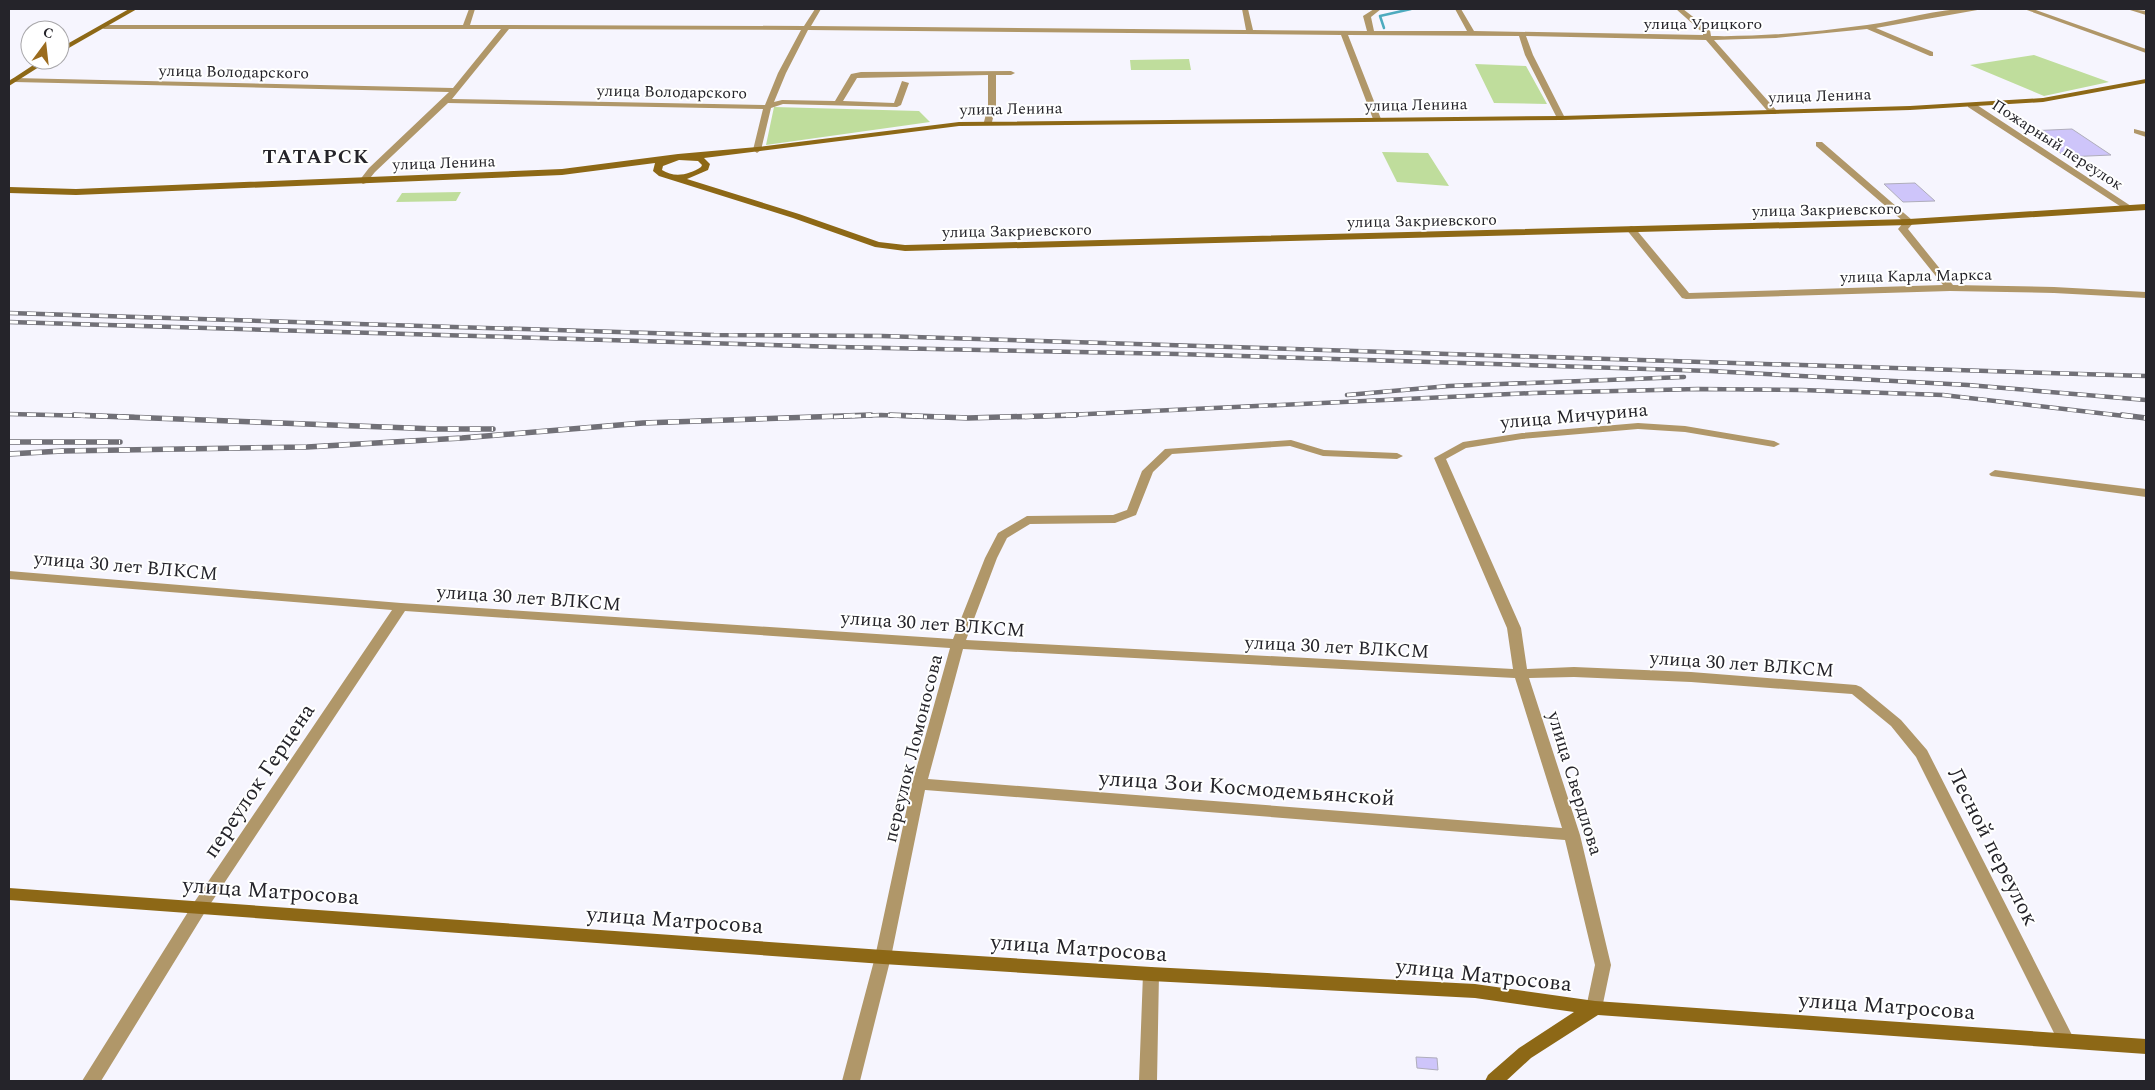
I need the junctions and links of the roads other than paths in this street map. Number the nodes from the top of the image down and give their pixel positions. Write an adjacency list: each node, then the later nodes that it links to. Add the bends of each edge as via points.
1 (134, 9): 12 (main road)
2 (472, 9): 13 (street)
3 (818, 9): 16 (street)
4 (1245, 9): 17 (street)
5 (1378, 9): 19 (street, via 1367,16)
6 (1458, 9): 20 (street)
7 (1679, 9): 22 (street, via 1706,32)
8 (1980, 9): 15 (street, улица Урицкого)
9 (2027, 9): 24 (street)
10 (2132, 9): 11 (street)
11 (2146, 13)
12 (104, 27): 13 (street, улица Урицкого); 23 (main road)
13 (465, 28): 14 (street, улица Урицкого)
14 (506, 28): 16 (street, улица Урицкого); 32 (street)
15 (1868, 28): 22 (street, улица Урицкого, via 1776,36); 25 (street)
16 (804, 30): 17 (street, улица Урицкого); 36 (street)
17 (1250, 33): 18 (street, улица Урицкого)
18 (1344, 33): 19 (street, улица Урицкого); 39 (street)
19 (1371, 34): 20 (street, улица Урицкого)
20 (1472, 34): 21 (street, улица Урицкого)
21 (1522, 34): 22 (street, улица Урицкого); 38 (street)
22 (1707, 37): 37 (street)
23 (70, 46)
24 (2146, 50)
25 (1930, 54)
26 (30, 70): 30 (main road)
27 (992, 73): 28 (street); 34 (street, via 861,74 854,76); 40 (street, via 992,106)
28 (1010, 73)
29 (2146, 81): 35 (main road, улица Ленина, via 2043,100)
30 (11, 82): 32 (street, улица Володарского)
31 (905, 83): 34 (street, улица Володарского, via 897,105)
32 (454, 90): 33 (street)
33 (446, 101): 36 (street, улица Володарского); 51 (street)
34 (838, 103): 36 (street, улица Володарского, via 782,102)
35 (1971, 106): 37 (main road, улица Ленина); 55 (street, Пожарный переулок)
36 (767, 107): 44 (street)
37 (1773, 112): 38 (main road, улица Ленина)
38 (1561, 118): 39 (main road, улица Ленина)
39 (1377, 119): 40 (main road, улица Ленина)
40 (988, 122): 44 (main road, улица Ленина, via 940,125)
41 (2137, 131): 42 (street)
42 (2146, 135)
43 (1819, 144): 56 (street)
44 (756, 150): 45 (main road, улица Ленина); 47 (main road, via 726,156)
45 (686, 157): 46 (main road, улица Ленина); 47 (main road, via 704,161)
46 (670, 159): 48 (main road, улица Ленина); 49 (main road)
47 (705, 168): 50 (main road, via 696,174); 52 (main road)
48 (595, 169): 49 (main road); 51 (main road, улица Ленина)
49 (651, 173): 50 (main road)
50 (673, 177): 52 (main road, улица Закриевского)
51 (363, 181): 53 (main road, улица Ленина, via 76,192)
52 (708, 186): 57 (main road, улица Закриевского, via 878,245 905,248)
53 (9, 190)
54 (2146, 207): 55 (main road, улица Закриевского)
55 (2129, 208): 56 (main road, улица Закриевского)
56 (1909, 222): 57 (main road, улица Закриевского); 58 (street, via 1903,229)
57 (1631, 229): 58 (street, улица Карла Маркса, via 1686,296)
58 (1950, 288): 59 (street, улица Карла Маркса)
59 (2146, 295)
60 (1774, 444): 62 (street, улица Мичурина, via 1685,429 1638,426 1522,436 1463,445)
61 (1397, 456): 67 (street, переулок Ломоносова, via 1323,453 1291,443 1169,451 1148,471 1132,512 1115,519 1027,520 1002,536)
62 (1440, 458): 68 (street, улица Свердлова, via 1514,628)
63 (1995, 474): 64 (street)
64 (2146, 493)
65 (9, 575): 66 (street, улица 30 лет ВЛКСМ)
66 (401, 607): 67 (street, улица 30 лет ВЛКСМ); 73 (street, переулок Герцена)
67 (958, 644): 68 (street, улица 30 лет ВЛКСМ); 70 (street, переулок Ломоносова)
68 (1521, 674): 69 (street, улица 30 лет ВЛКСМ, via 1574,672 1691,677); 71 (street, улица Свердлова)
69 (1856, 690): 77 (street, Лесной переулок, via 1896,723 1922,754)
70 (919, 784): 71 (street, улица Зои Космодемьянской); 74 (street, переулок Ломоносова)
71 (1572, 835): 76 (street, улица Свердлова, via 1603,964)
72 (9, 894): 73 (main road, улица Матросова)
73 (199, 908): 74 (main road, улица Матросова); 79 (street, переулок Герцена)
74 (883, 957): 75 (main road, улица Матросова); 80 (street, переулок Ломоносова)
75 (1151, 974): 76 (main road, улица Матросова, via 1475,991); 81 (street)
76 (1595, 1008): 77 (main road, улица Матросова); 82 (main road, via 1525,1053)
77 (2066, 1040): 78 (main road, улица Матросова)
78 (2146, 1047)
79 (91, 1081)
80 (850, 1081)
81 (1148, 1081)
82 (1494, 1081)

